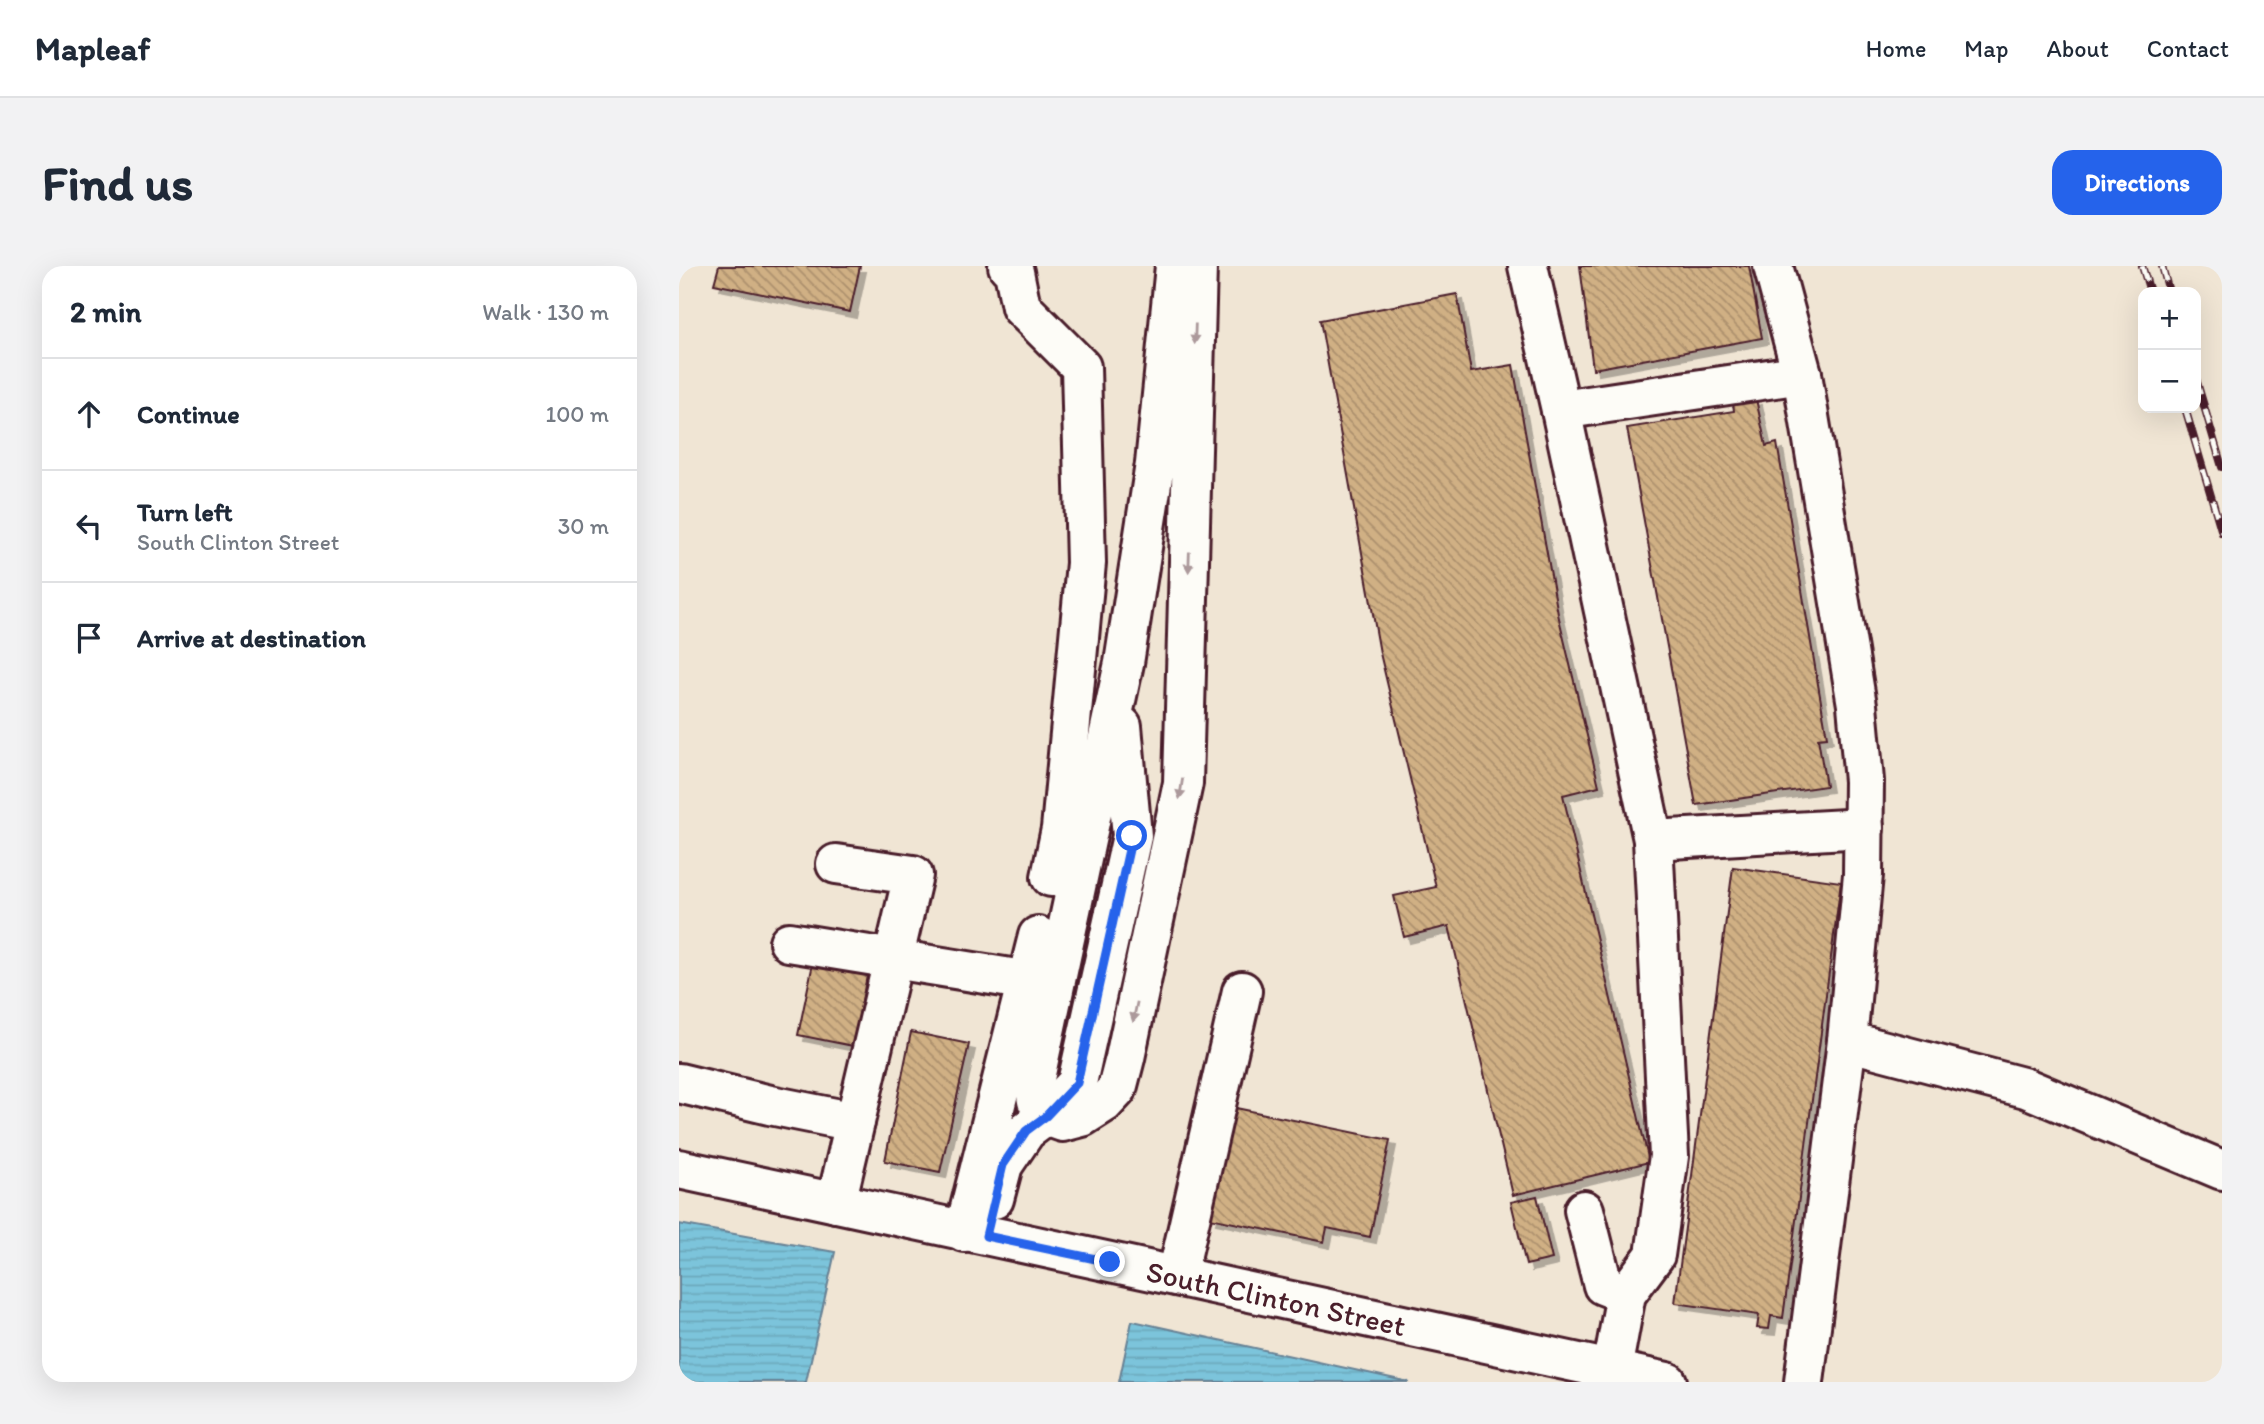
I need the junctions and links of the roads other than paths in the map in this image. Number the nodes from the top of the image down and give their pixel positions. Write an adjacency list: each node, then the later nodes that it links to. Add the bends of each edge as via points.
1 (1008, 266): 15 (main road, via 1014,272 1021,307 1081,367 1086,563)
2 (1175, 266): 8 (main road, via 1155,464)
3 (1197, 266): 19 (main road, one-way to 19, via 1183,783 1117,1089 1082,1117 1063,1122)
4 (1528, 266): 7 (main road)
5 (1773, 266): 6 (main road)
6 (1802, 374): 7 (main road); 10 (main road, via 1857,705)
7 (1561, 410): 11 (main road)
8 (1119, 687): 9 (main road); 19 (main road, via 1132,836 1077,1083)
9 (1105, 751): 15 (main road); 19 (main road, via 1109,839)
10 (1864, 828): 11 (main road); 17 (main road)
11 (1653, 840): 27 (main road, via 1669,1156 1655,1255)
12 (836, 863): 14 (main road, via 913,875)
13 (789, 942): 14 (main road)
14 (893, 957): 15 (main road); 20 (main road)
15 (1042, 983): 19 (main road, via 1034,1083); 25 (main road)
16 (1242, 991): 26 (main road)
17 (1847, 1041): 22 (main road, via 2026,1088); 30 (main road)
18 (679, 1083): 20 (main road)
19 (1042, 1108): 25 (main road, via 1003,1165)
20 (855, 1122): 23 (main road)
21 (679, 1169): 23 (main road, South Clinton Street)
22 (2222, 1170)
23 (836, 1203): 25 (main road, South Clinton Street)
24 (1584, 1210): 27 (main road, via 1603,1285)
25 (975, 1234): 26 (main road, South Clinton Street)
26 (1177, 1276): 28 (main road, South Clinton Street)
27 (1626, 1294): 28 (main road)
28 (1612, 1370): 29 (main road, South Clinton Street)
29 (1667, 1382)
30 (1804, 1382)

